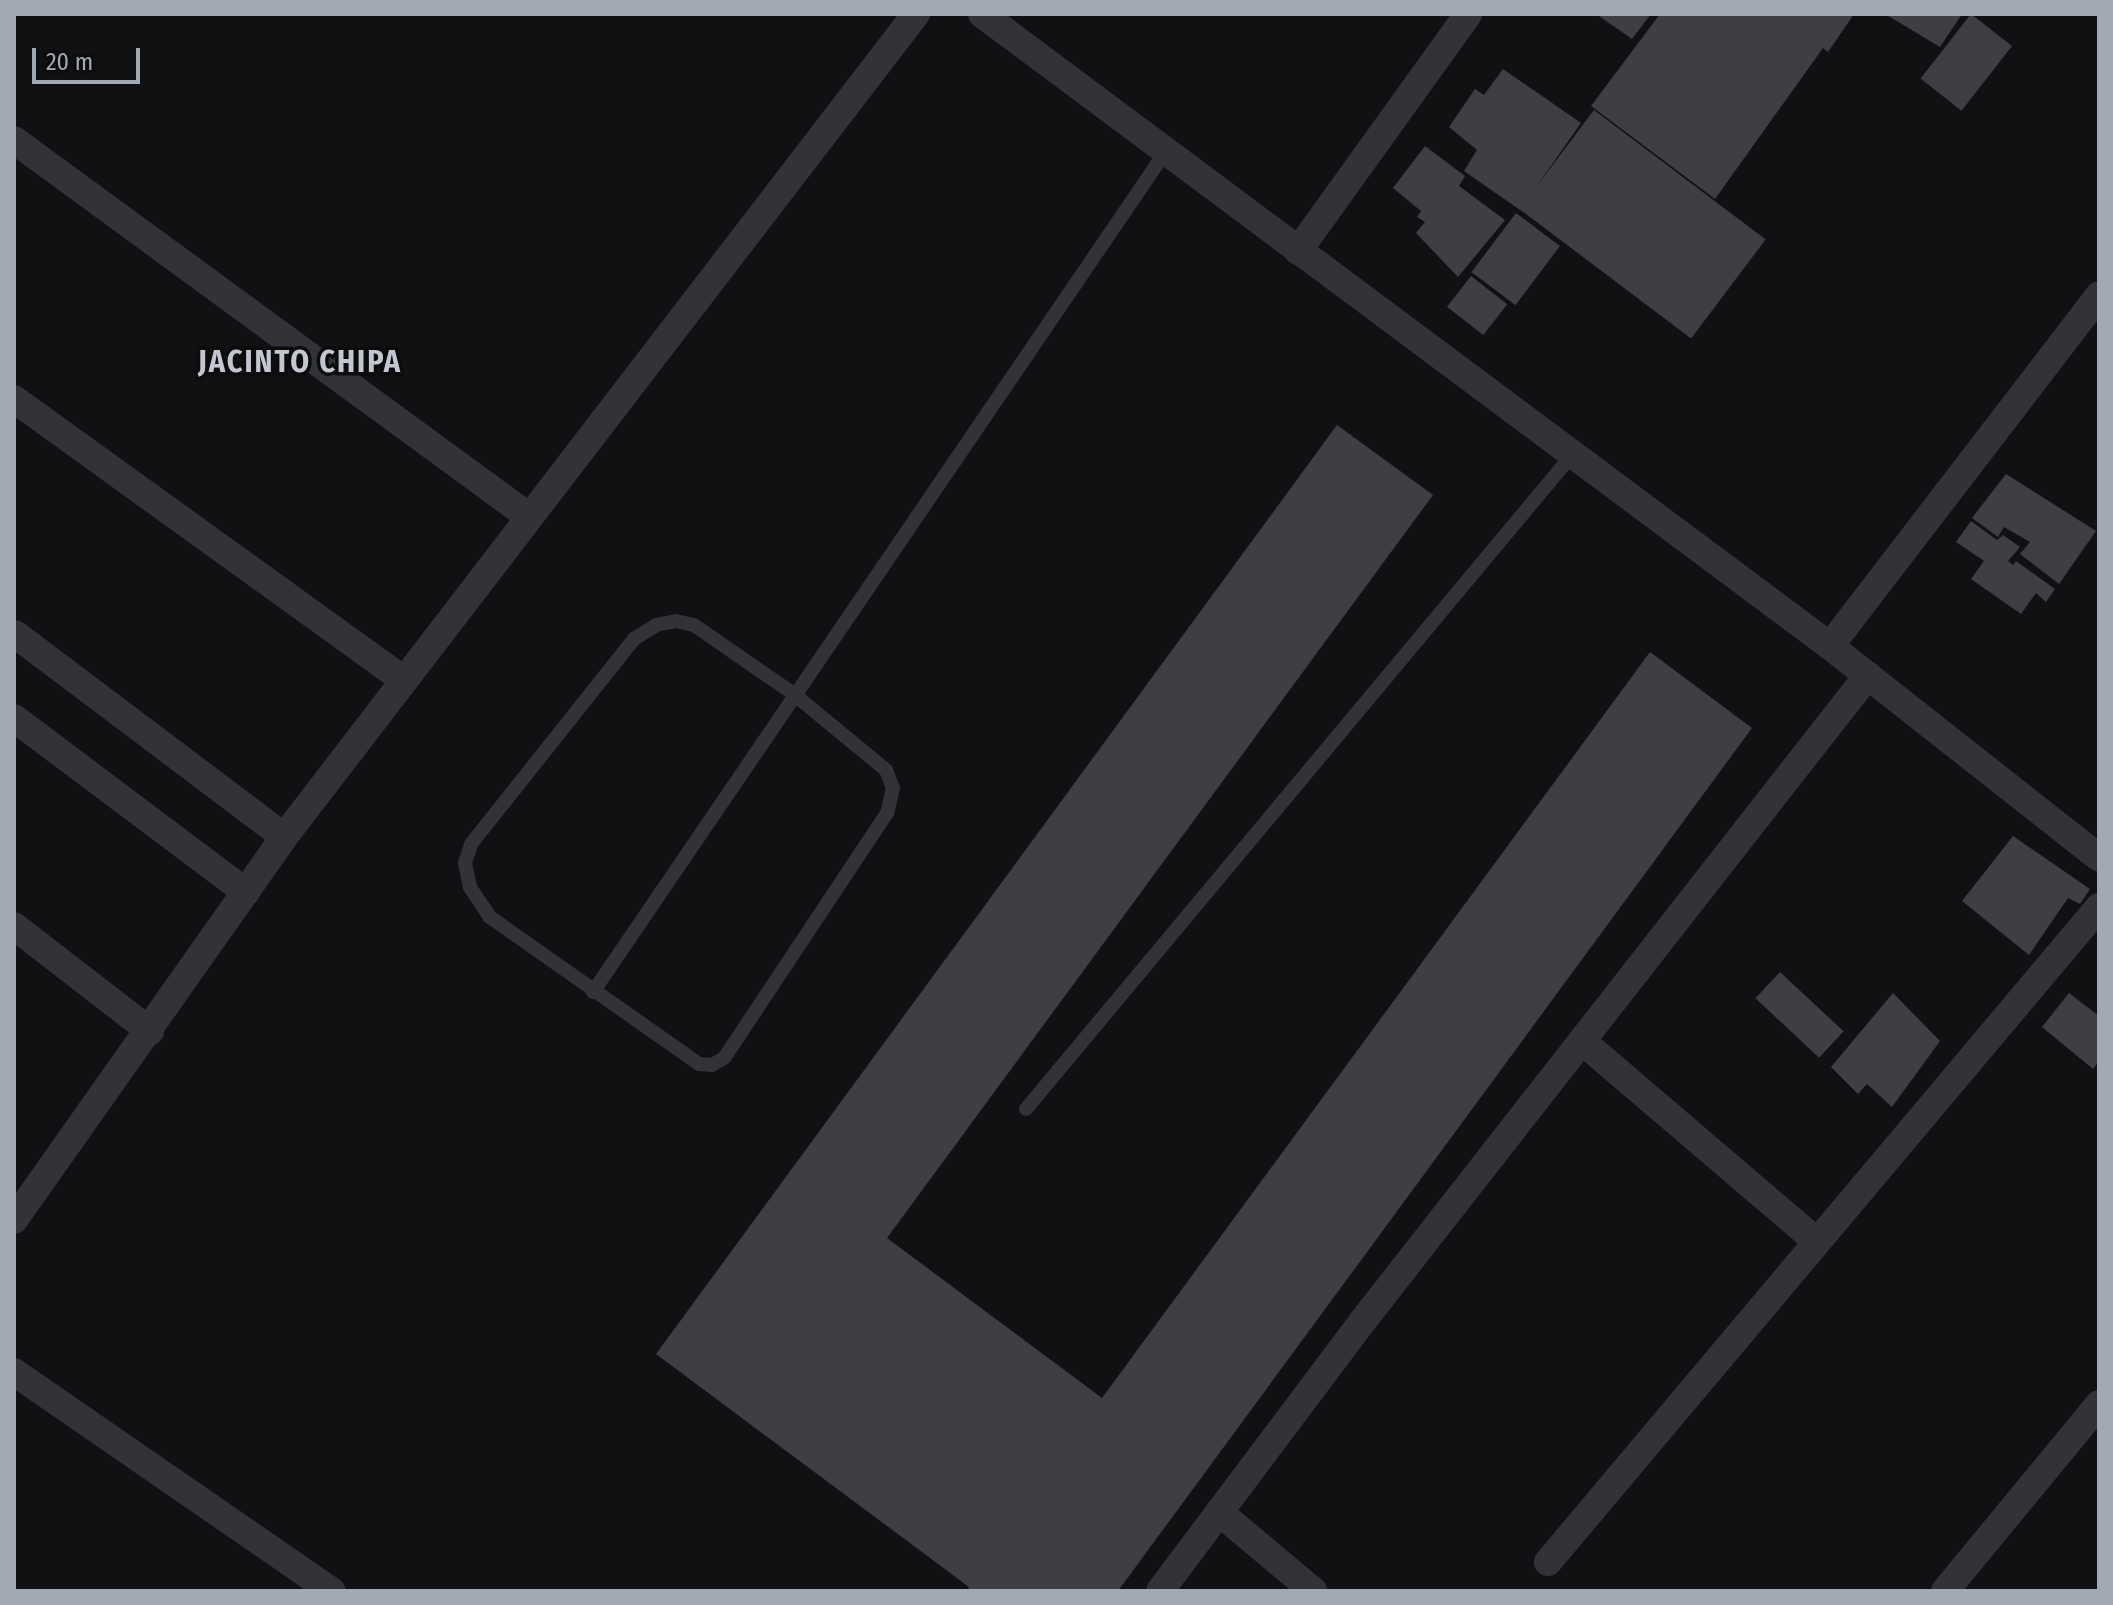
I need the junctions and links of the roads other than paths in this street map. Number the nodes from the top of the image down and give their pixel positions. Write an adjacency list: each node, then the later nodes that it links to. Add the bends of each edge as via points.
1 (916, 14): 10 (street)
2 (982, 14): 5 (street)
3 (1468, 14): 6 (street)
4 (14, 140): 10 (street)
5 (1164, 154): 6 (street); 15 (lane)
6 (1298, 251): 9 (street)
7 (2099, 295): 12 (street)
8 (14, 399): 14 (street)
9 (1572, 455): 12 (street); 25 (lane)
10 (528, 516): 14 (street)
11 (15, 634): 17 (street)
12 (1830, 646): 13 (street)
13 (1868, 675): 18 (street); 24 (street)
14 (404, 680): 17 (street)
15 (795, 695): 22 (lane); 22 (lane, via 886,770 893,788 887,813 724,1058 712,1065 699,1064); 22 (lane, via 694,625 656,625 634,639 471,844 465,863 470,887 490,917)
16 (14, 718): 19 (street)
17 (284, 837): 19 (street)
18 (2099, 858)
19 (246, 892): 23 (street)
20 (2099, 907): 27 (street)
21 (14, 926): 23 (street)
22 (593, 992)
23 (150, 1031): 26 (street)
24 (1582, 1041): 27 (street); 30 (street)
25 (1026, 1109)
26 (14, 1220)
27 (1817, 1242): 31 (street)
28 (14, 1372): 32 (street)
29 (2099, 1404): 35 (street)
30 (1219, 1512): 33 (street); 34 (street)
31 (1548, 1562)
32 (332, 1591)
33 (1160, 1591)
34 (1313, 1591)
35 (1945, 1591)

